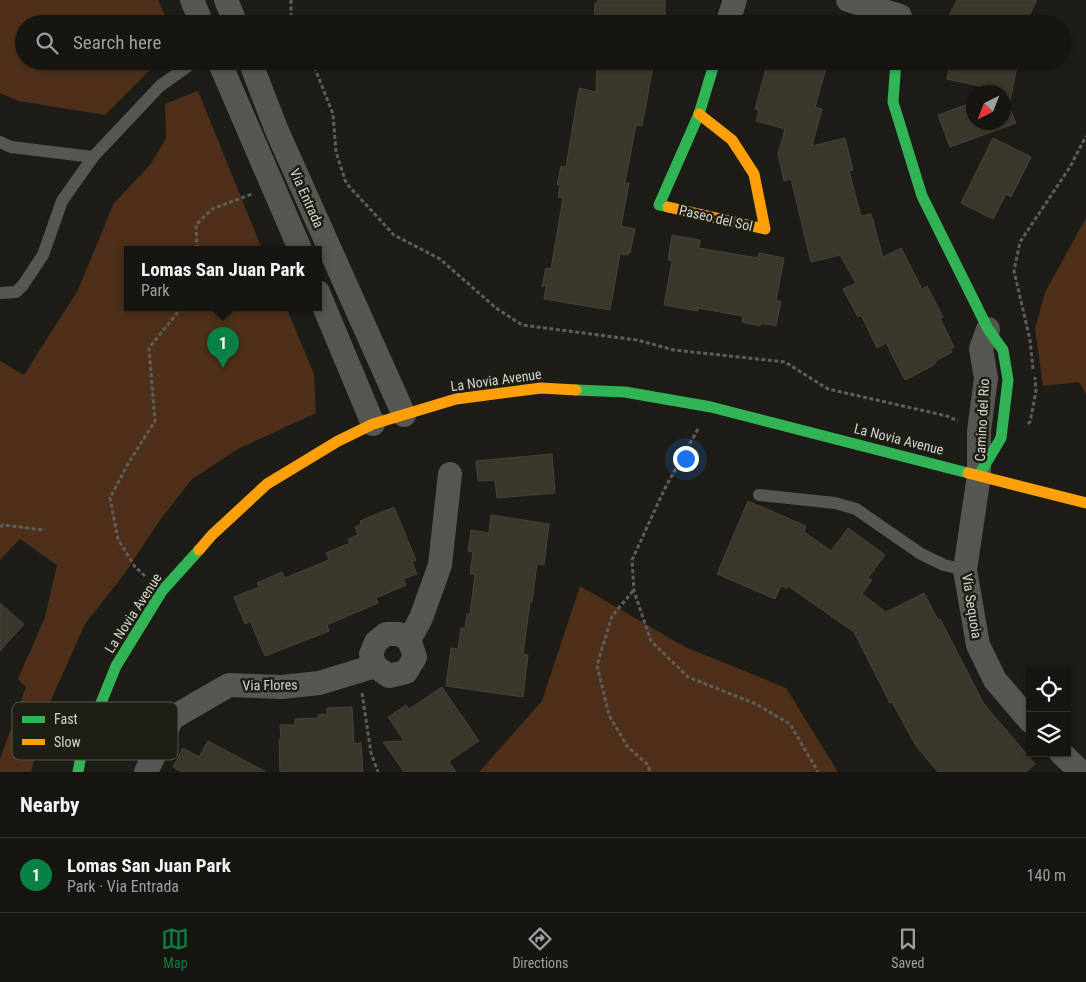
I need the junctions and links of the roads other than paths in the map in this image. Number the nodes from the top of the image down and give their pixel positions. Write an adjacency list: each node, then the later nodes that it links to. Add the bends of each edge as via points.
1 (192, 0): 6 (street)
2 (226, 0): 7 (street)
3 (735, 0): 8 (street)
4 (848, 0): 5 (street)
5 (902, 13)
6 (198, 15)
7 (232, 15)
8 (730, 15)
9 (182, 70): 16 (lane, via 160,86)
10 (223, 70): 17 (street, Via Entrada)
11 (253, 70): 21 (street, Via Entrada, via 277,131)
12 (712, 70): 14 (main road, Paseo del Sol)
13 (895, 70): 20 (main road, Camino del Rio, via 893,102 922,196)
14 (699, 114): 14 (main road, Paseo del Sol, via 659,205 765,229 754,174 732,140)
15 (0, 142): 16 (lane, via 11,147)
16 (93, 157): 18 (lane, via 62,201 43,255 24,285 16,292)
17 (299, 246)
18 (0, 293)
19 (322, 301): 22 (street)
20 (988, 329): 24 (street, Camino del Rio, via 981,349 997,379 990,435)
21 (404, 415): 22 (main road, La Novia Avenue); 24 (main road, La Novia Avenue, via 456,399 541,388 625,392 711,407)
22 (374, 424): 30 (main road, La Novia Avenue, via 338,441 267,484 212,535 162,591 116,666)
23 (450, 474): 28 (street, via 440,565 421,618)
24 (979, 475): 26 (main road, La Novia Avenue); 27 (street, Via Sequoia)
25 (759, 495): 27 (lane, via 835,503 856,509 921,554)
26 (1086, 503)
27 (965, 570): 32 (street, Via Sequoia, via 978,645 995,680)
28 (409, 640): 29 (street, via 399,634 386,634 376,642); 29 (street, via 415,657 406,672 389,676)
29 (366, 668): 31 (street, Via Flores, via 319,683 229,685)
30 (101, 702)
31 (178, 715)
32 (1026, 716)
33 (1066, 757): 36 (street)
34 (152, 760): 35 (street, Via Flores)
35 (146, 772)
36 (1080, 772)

